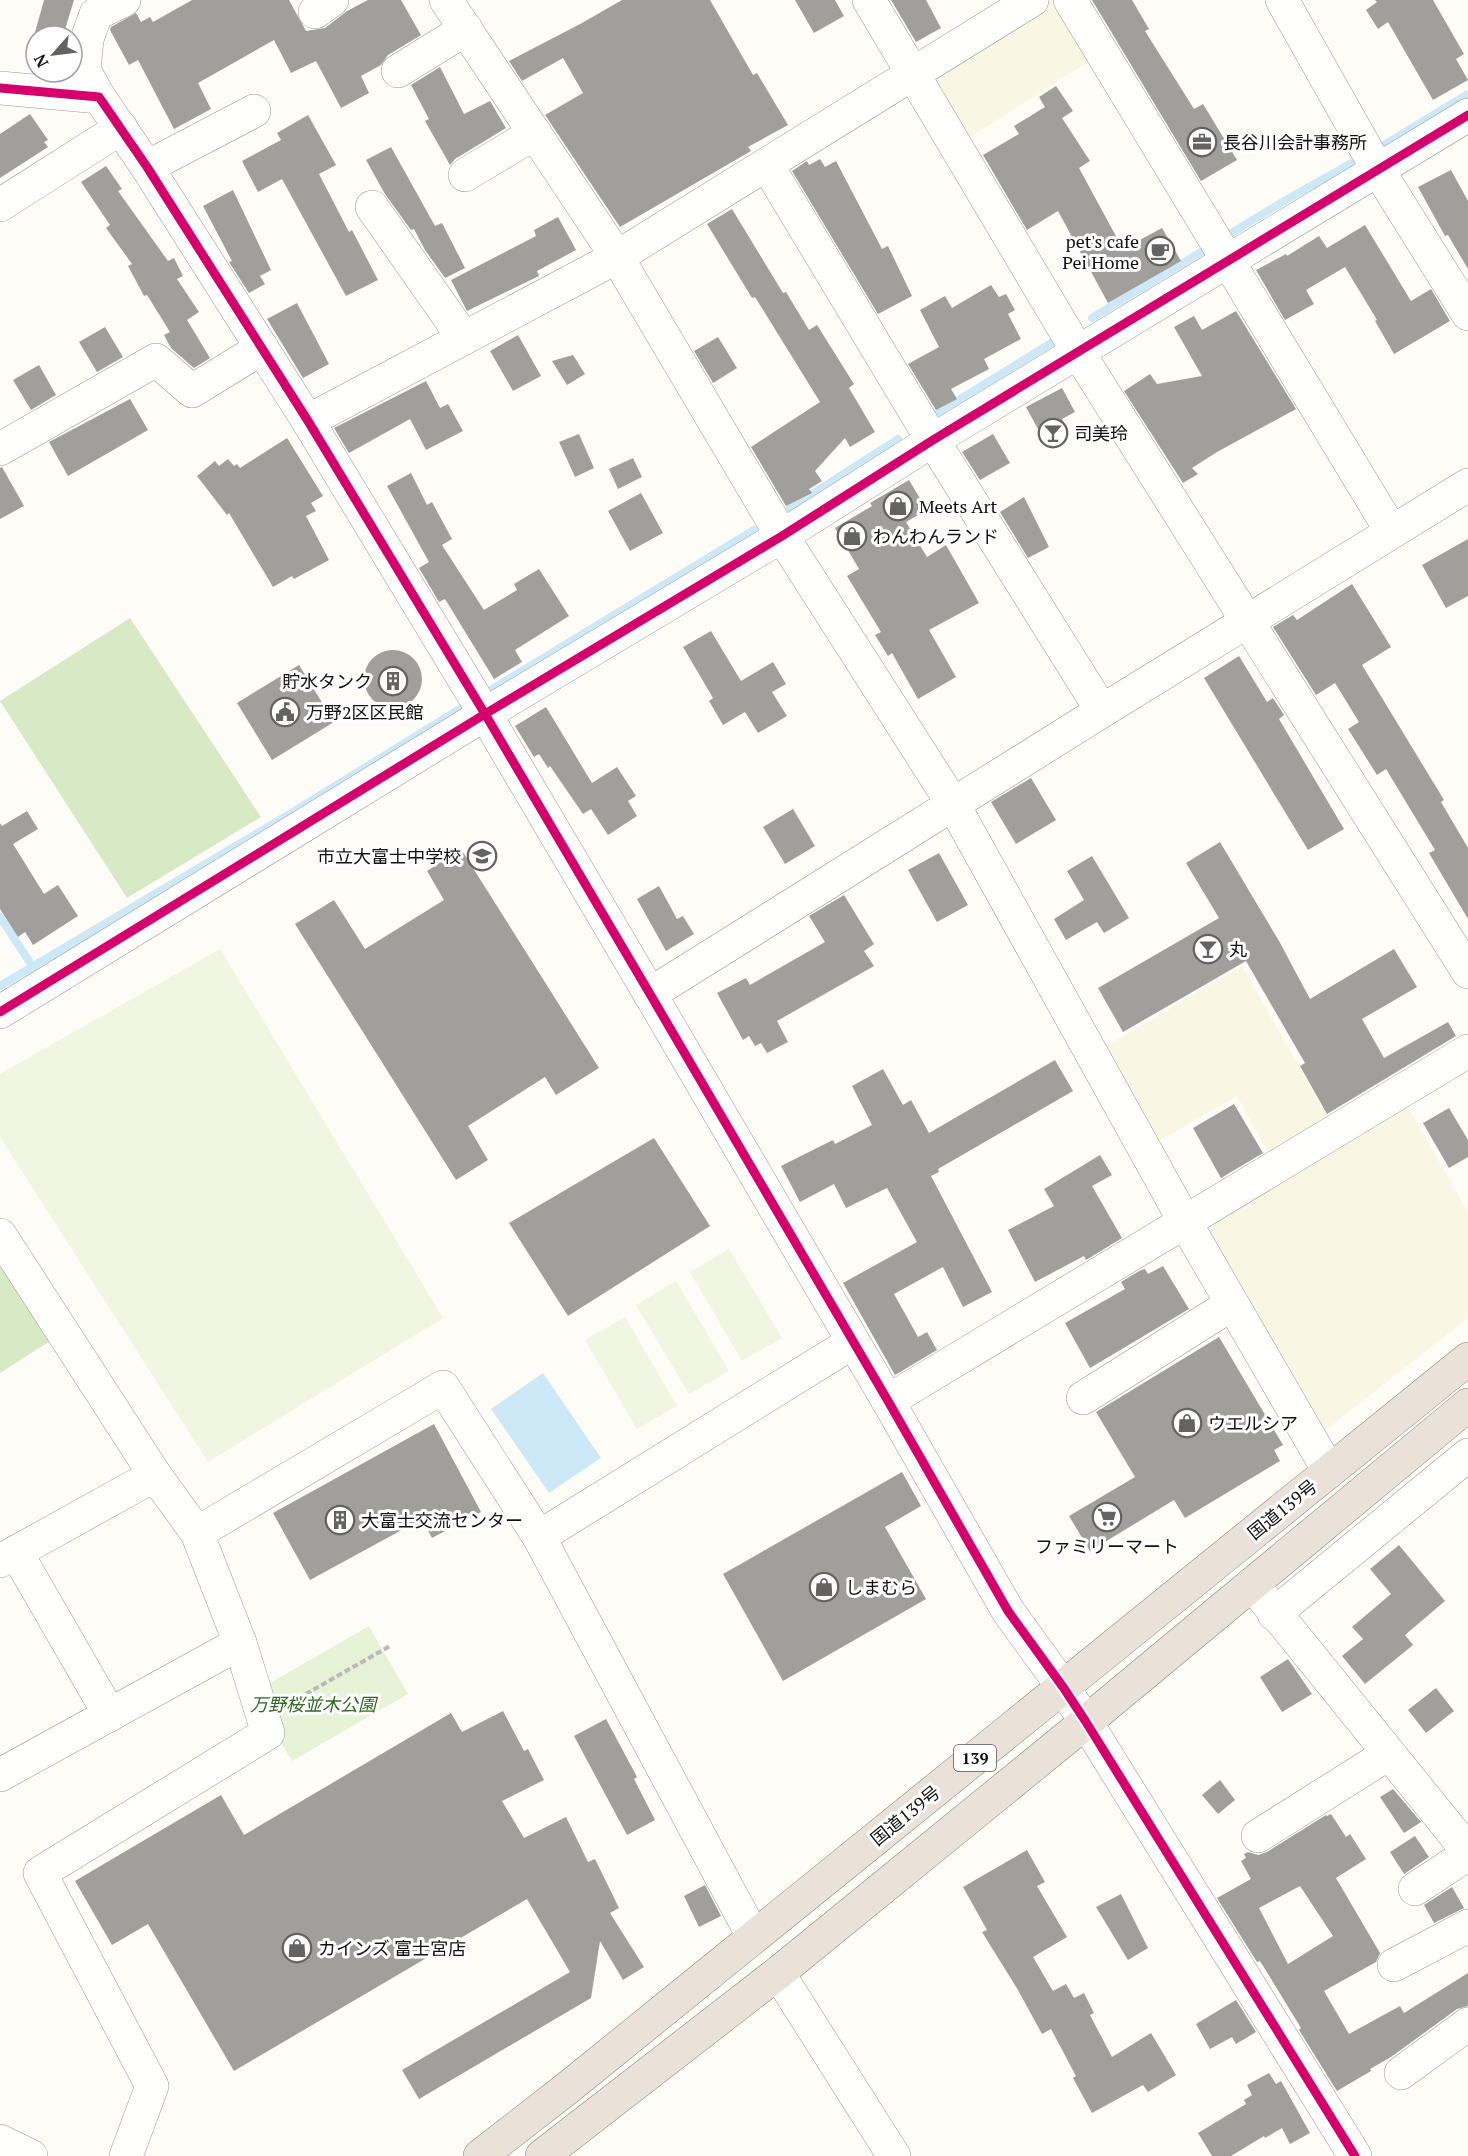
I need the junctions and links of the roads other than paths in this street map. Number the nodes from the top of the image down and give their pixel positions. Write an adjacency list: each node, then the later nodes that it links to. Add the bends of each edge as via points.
1 (124, 0): 11 (street, via 96,14 87,39 84,70)
2 (446, 0): 7 (street)
3 (869, 0): 9 (street)
4 (1032, 0): 9 (street)
5 (1070, 0): 23 (street)
6 (1282, 0): 18 (street)
7 (466, 29): 8 (street); 15 (street)
8 (398, 71)
9 (914, 73): 16 (street); 27 (street)
10 (0, 88): 11 (street)
11 (99, 97): 14 (street)
12 (254, 111): 17 (street)
13 (1468, 115): 18 (street)
14 (121, 128): 17 (street); 20 (street)
15 (535, 133): 19 (street); 22 (street)
16 (767, 165): 22 (street); 29 (street)
17 (147, 167): 26 (street)
18 (1378, 170): 23 (street); 24 (street)
19 (465, 176)
20 (0, 205)
21 (372, 207): 25 (street)
22 (617, 257): 25 (street); 33 (street)
23 (1228, 259): 27 (street); 32 (street)
24 (1468, 314)
25 (463, 337): 28 (street)
26 (262, 348): 28 (street); 30 (street, via 192,391 156,360)
27 (1078, 352): 29 (street); 34 (street)
28 (308, 421): 36 (street)
29 (933, 440): 33 (street); 35 (street)
30 (0, 449)
31 (1468, 484): 32 (street)
32 (1392, 532): 34 (street)
33 (782, 536): 36 (street); 37 (street)
34 (1248, 621): 35 (street); 38 (street)
35 (1102, 711): 37 (street)
36 (485, 714): 39 (street); 40 (street)
37 (953, 804): 39 (street); 42 (street)
38 (1468, 972)
39 (650, 994): 45 (street)
40 (0, 1012)
41 (1468, 1051): 42 (street)
42 (1185, 1222): 44 (street); 48 (street)
43 (0, 1235): 52 (street)
44 (1232, 1304): 47 (street); 51 (street)
45 (853, 1342): 48 (street); 54 (street)
46 (1468, 1359): 51 (highway, 国道139号 / 139)
47 (1083, 1398)
48 (888, 1401): 59 (street, via 1008,1611)
49 (1468, 1406): 56 (highway, 139)
50 (1468, 1455): 57 (street)
51 (1329, 1471): 59 (highway, 国道139号 / 139)
52 (155, 1475): 53 (street); 55 (street)
53 (197, 1533): 54 (street, via 443,1387); 58 (street)
54 (539, 1537): 68 (street)
55 (8, 1557): 60 (street)
56 (1251, 1584): 57 (street); 61 (highway, 139)
57 (1274, 1614): 62 (street)
58 (240, 1643): 60 (street); 75 (street, via 268,1733 40,1873 152,2086)
59 (1063, 1687): 61 (street); 68 (highway, 国道139号 / 139)
60 (110, 1714): 63 (street)
61 (1086, 1722): 70 (highway, 139); 79 (street)
62 (1388, 1754): 64 (street); 65 (street)
63 (0, 1775)
64 (1258, 1836)
65 (1468, 1852): 66 (street)
66 (1415, 1889)
67 (1468, 1926): 69 (street)
68 (753, 1936): 76 (highway, 国道139号 / 139)
69 (1394, 1965)
70 (778, 1973): 77 (highway, 139); 78 (street)
71 (1468, 2024): 72 (street)
72 (1401, 2073)
73 (0, 2141): 74 (street)
74 (32, 2156)
75 (126, 2156)
76 (480, 2156)
77 (542, 2156)
78 (894, 2156)
79 (1355, 2156)

